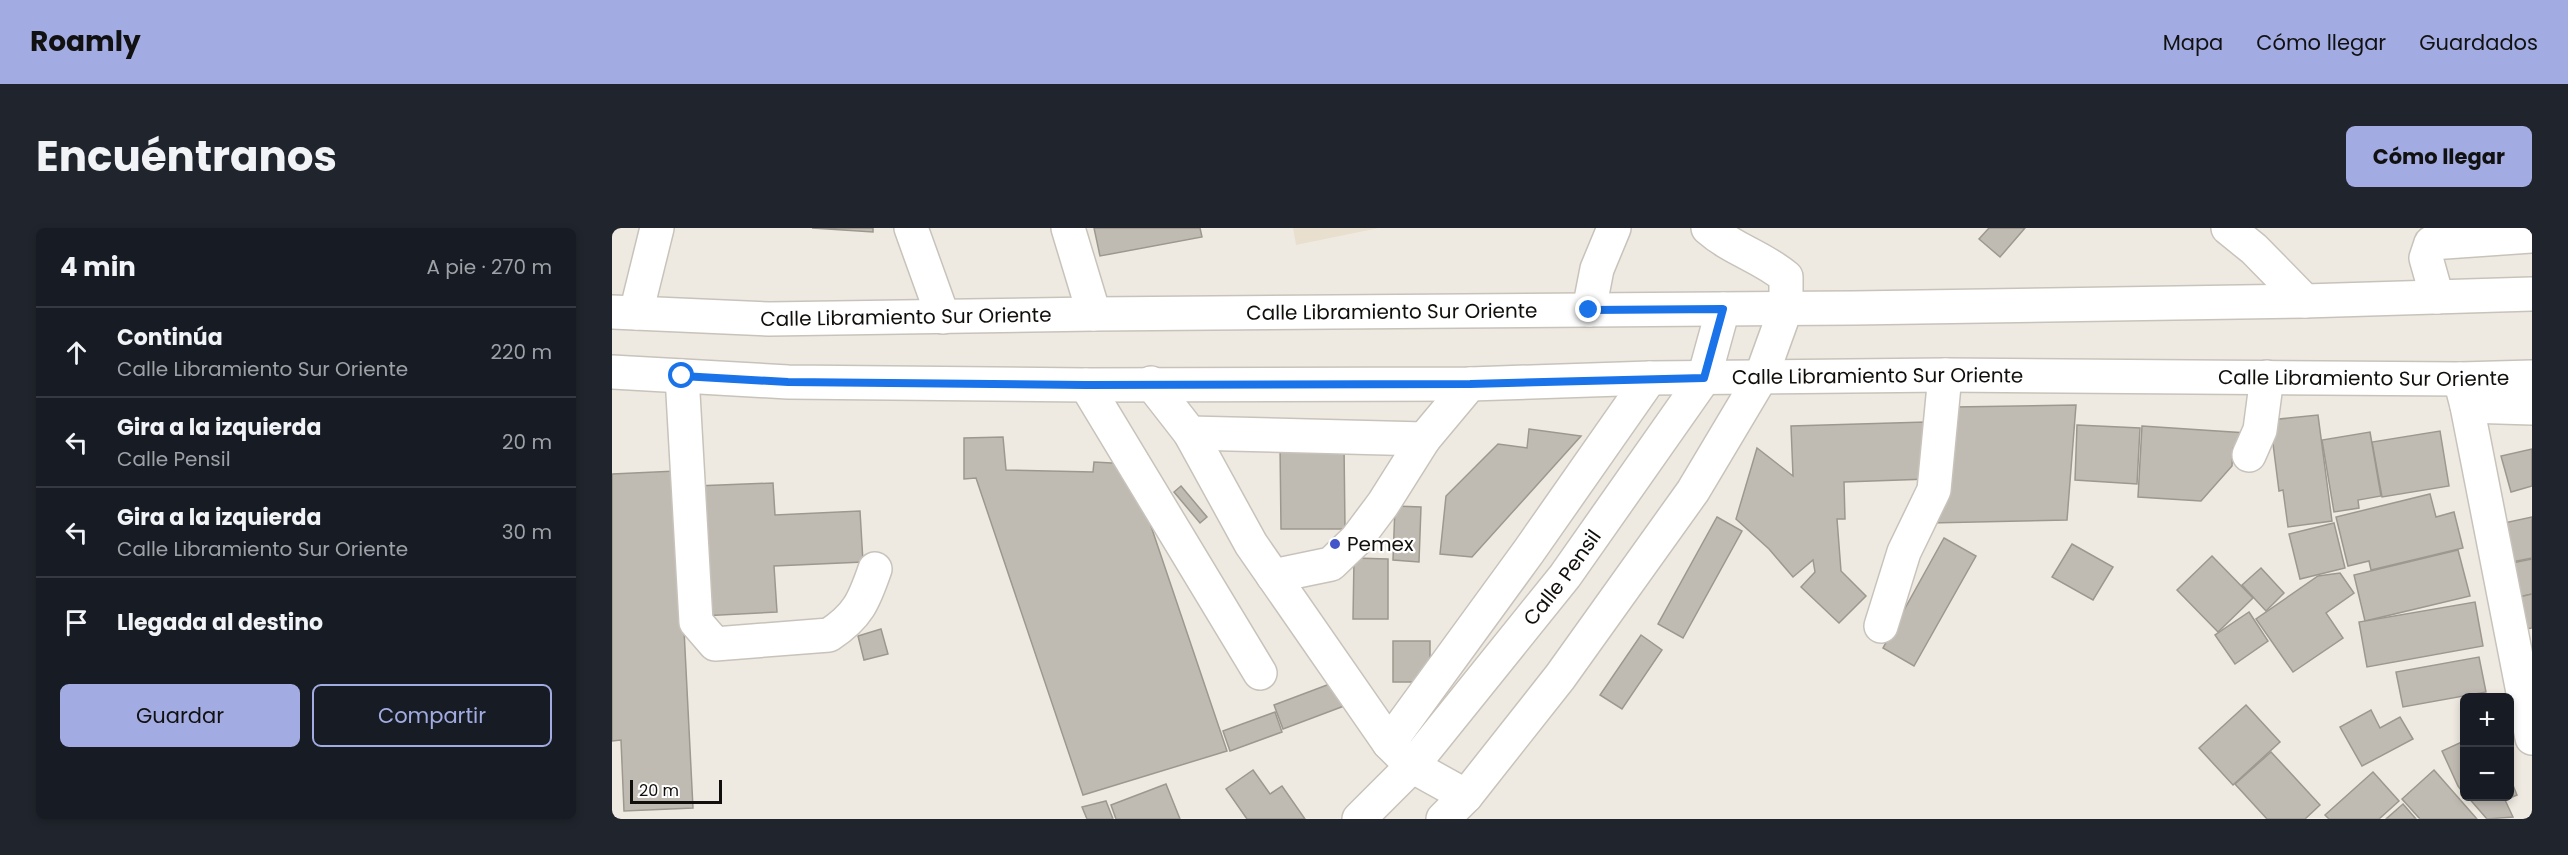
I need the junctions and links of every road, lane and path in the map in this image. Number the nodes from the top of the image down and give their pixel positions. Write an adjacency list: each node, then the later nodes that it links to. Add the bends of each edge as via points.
1 (657, 228): 15 (main road)
2 (911, 228): 17 (main road)
3 (1068, 228): 16 (main road)
4 (1614, 228): 14 (main road, via 1598,269)
5 (1708, 228): 12 (main road, via 1724,242 1769,263 1786,277)
6 (2228, 228): 8 (main road)
7 (2532, 236): 10 (main road, via 2431,243 2426,258)
8 (2262, 239): 11 (main road)
9 (2532, 294): 10 (main road, Calle Libramiento Sur Oriente)
10 (2437, 297): 11 (main road, Calle Libramiento Sur Oriente)
11 (2305, 301): 12 (main road, Calle Libramiento Sur Oriente)
12 (1786, 308): 13 (main road, Calle Libramiento Sur Oriente); 21 (main road)
13 (1723, 309): 14 (main road, Calle Libramiento Sur Oriente); 25 (main road, Calle Pensil)
14 (1589, 310): 16 (main road, Calle Libramiento Sur Oriente)
15 (624, 312): 17 (main road, Calle Libramiento Sur Oriente, via 769,319)
16 (1094, 314): 17 (main road, Calle Libramiento Sur Oriente)
17 (944, 317)
18 (612, 372): 20 (main road, Calle Libramiento Sur Oriente)
19 (1945, 375): 21 (main road, Calle Libramiento Sur Oriente); 22 (main road, Calle Libramiento Sur Oriente); 36 (main road, via 1934,490 1904,552)
20 (682, 376): 28 (main road, Calle Libramiento Sur Oriente, via 788,382); 34 (main road, via 696,622 716,644 829,635 863,603)
21 (1761, 377): 25 (main road, Calle Libramiento Sur Oriente); 41 (main road, via 1693,491 1560,677)
22 (2267, 377): 29 (main road, Calle Libramiento Sur Oriente); 33 (main road, via 2260,430)
23 (2532, 377): 29 (main road, Calle Libramiento Sur Oriente)
24 (1650, 378): 25 (main road, Calle Libramiento Sur Oriente); 27 (main road, Calle Libramiento Sur Oriente); 39 (main road)
25 (1704, 378): 40 (main road, Calle Pensil, via 1565,576)
26 (1151, 383): 27 (main road, Calle Libramiento Sur Oriente); 28 (main road, Calle Libramiento Sur Oriente); 31 (main road)
27 (1470, 384): 32 (main road)
28 (1086, 385): 37 (main road)
29 (2464, 392): 30 (main road); 38 (main road)
30 (2532, 408)
31 (1190, 433): 32 (main road); 35 (main road)
32 (1424, 439): 35 (main road, via 1377,513 1331,564)
33 (2249, 455)
34 (875, 570)
35 (1273, 576): 39 (main road)
36 (1881, 626)
37 (1260, 673)
38 (2532, 738)
39 (1389, 743): 40 (main road)
40 (1412, 766): 41 (main road); 42 (main road, Calle Pensil)
41 (1466, 796): 43 (main road)
42 (1359, 819)
43 (1443, 819)

